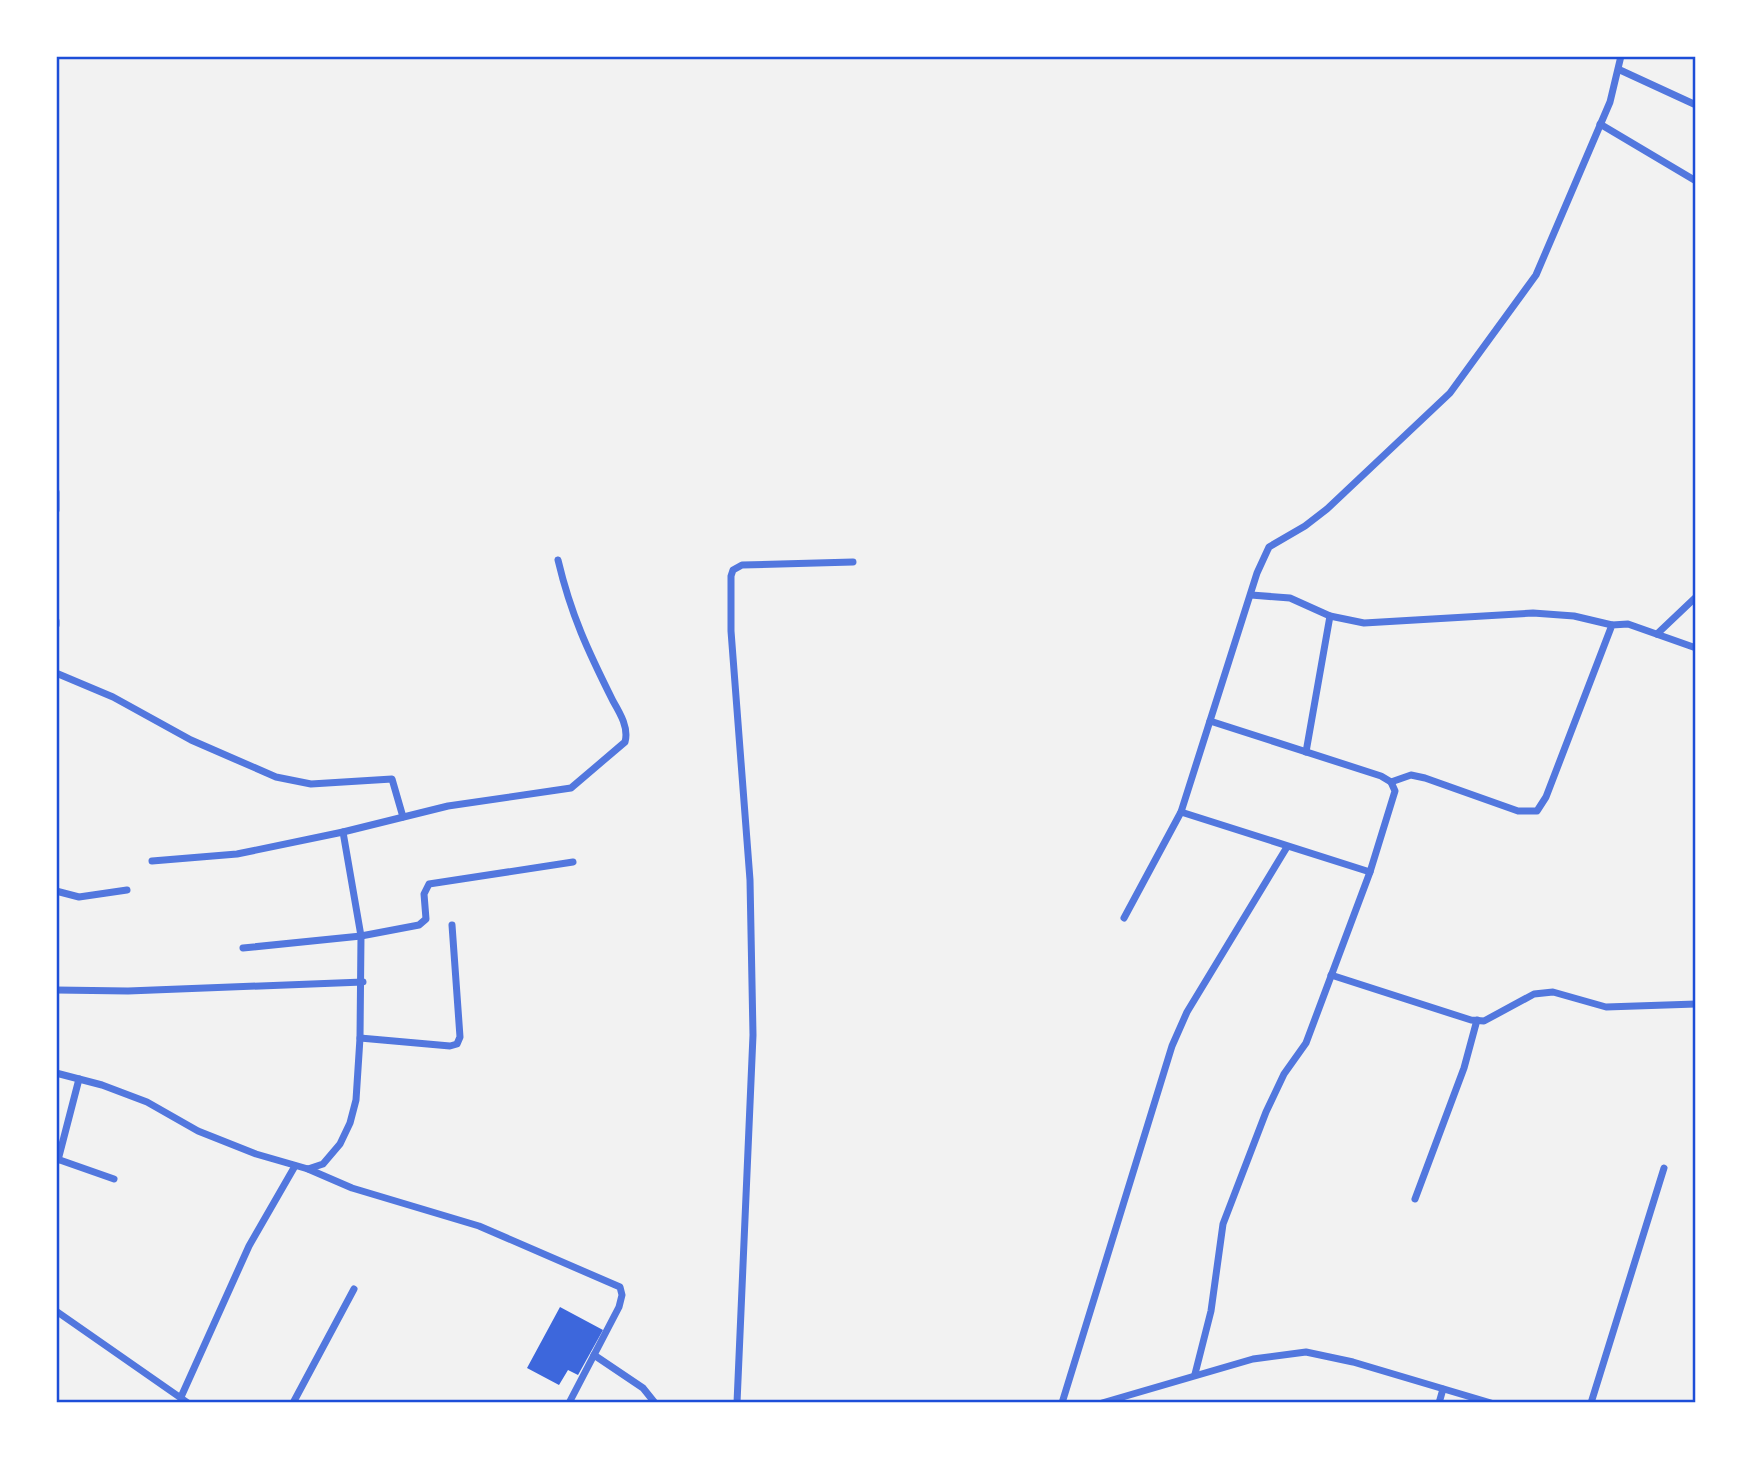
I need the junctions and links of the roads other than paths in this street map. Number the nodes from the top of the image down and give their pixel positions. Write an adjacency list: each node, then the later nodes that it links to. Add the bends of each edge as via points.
1 (1621, 56): 2 (street)
2 (1620, 70): 3 (street); 4 (street)
3 (1696, 105)
4 (1600, 124): 5 (street); 10 (street, via 1542,265 1464,376 1315,519 1269,547)
5 (1696, 181)
6 (56, 492): 7 (street)
7 (56, 510)
8 (558, 560): 21 (street, via 573,618 617,709 625,741 571,788)
9 (853, 562): 57 (street, via 742,565 731,576 732,659 750,880 753,1035)
10 (1251, 595): 12 (street, via 1290,598); 17 (street)
11 (1696, 597): 14 (street)
12 (1330, 616): 13 (street, via 1381,624 1574,615); 18 (street)
13 (1612, 625): 14 (street, via 1628,624); 19 (street, via 1537,811 1518,811 1411,775)
14 (1657, 634): 15 (street)
15 (1696, 648)
16 (56, 673): 21 (street, via 276,777 311,783 392,779)
17 (1210, 721): 18 (street); 20 (street)
18 (1306, 752): 19 (street)
19 (1391, 782): 26 (street, via 1393,805)
20 (1181, 812): 23 (street); 29 (street)
21 (403, 817): 22 (street)
22 (343, 832): 24 (street, via 237,854); 31 (street)
23 (1287, 847): 26 (street); 58 (street, via 1187,1013 1172,1046)
24 (152, 861)
25 (573, 862): 31 (street, via 429,884 424,894 426,919 419,925)
26 (1370, 872): 33 (street)
27 (127, 890): 28 (street, via 79,897)
28 (56, 891)
29 (1124, 918)
30 (452, 925): 38 (street, via 457,1044)
31 (361, 936): 32 (street); 34 (street)
32 (243, 948)
33 (1331, 975): 37 (street); 50 (street, via 1306,1043 1266,1112 1223,1224)
34 (363, 982): 35 (street); 38 (street)
35 (56, 990)
36 (1696, 1004): 37 (street, via 1606,1007 1553,992 1534,994 1484,1021)
37 (1477, 1020): 46 (street)
38 (360, 1038): 43 (street, via 350,1123 323,1164)
39 (56, 1073): 40 (street)
40 (79, 1079): 41 (street); 42 (street, via 146,1102 225,1143)
41 (57, 1159): 45 (street)
42 (295, 1166): 43 (street); 52 (street, via 249,1246)
43 (307, 1168): 49 (street, via 363,1192 479,1226 615,1283 622,1290 621,1300)
44 (1664, 1168): 62 (street)
45 (114, 1179)
46 (1415, 1199)
47 (354, 1289): 54 (street)
48 (56, 1311): 52 (street)
49 (594, 1355): 55 (street); 56 (street, via 643,1388)
50 (1195, 1374): 51 (street, via 1272,1355 1306,1352); 59 (street)
51 (1443, 1389): 60 (street); 61 (street)
52 (181, 1397): 53 (street)
53 (188, 1403)
54 (293, 1403)
55 (569, 1403)
56 (655, 1403)
57 (737, 1403)
58 (1062, 1403)
59 (1102, 1403)
60 (1438, 1403)
61 (1491, 1403)
62 (1591, 1403)

